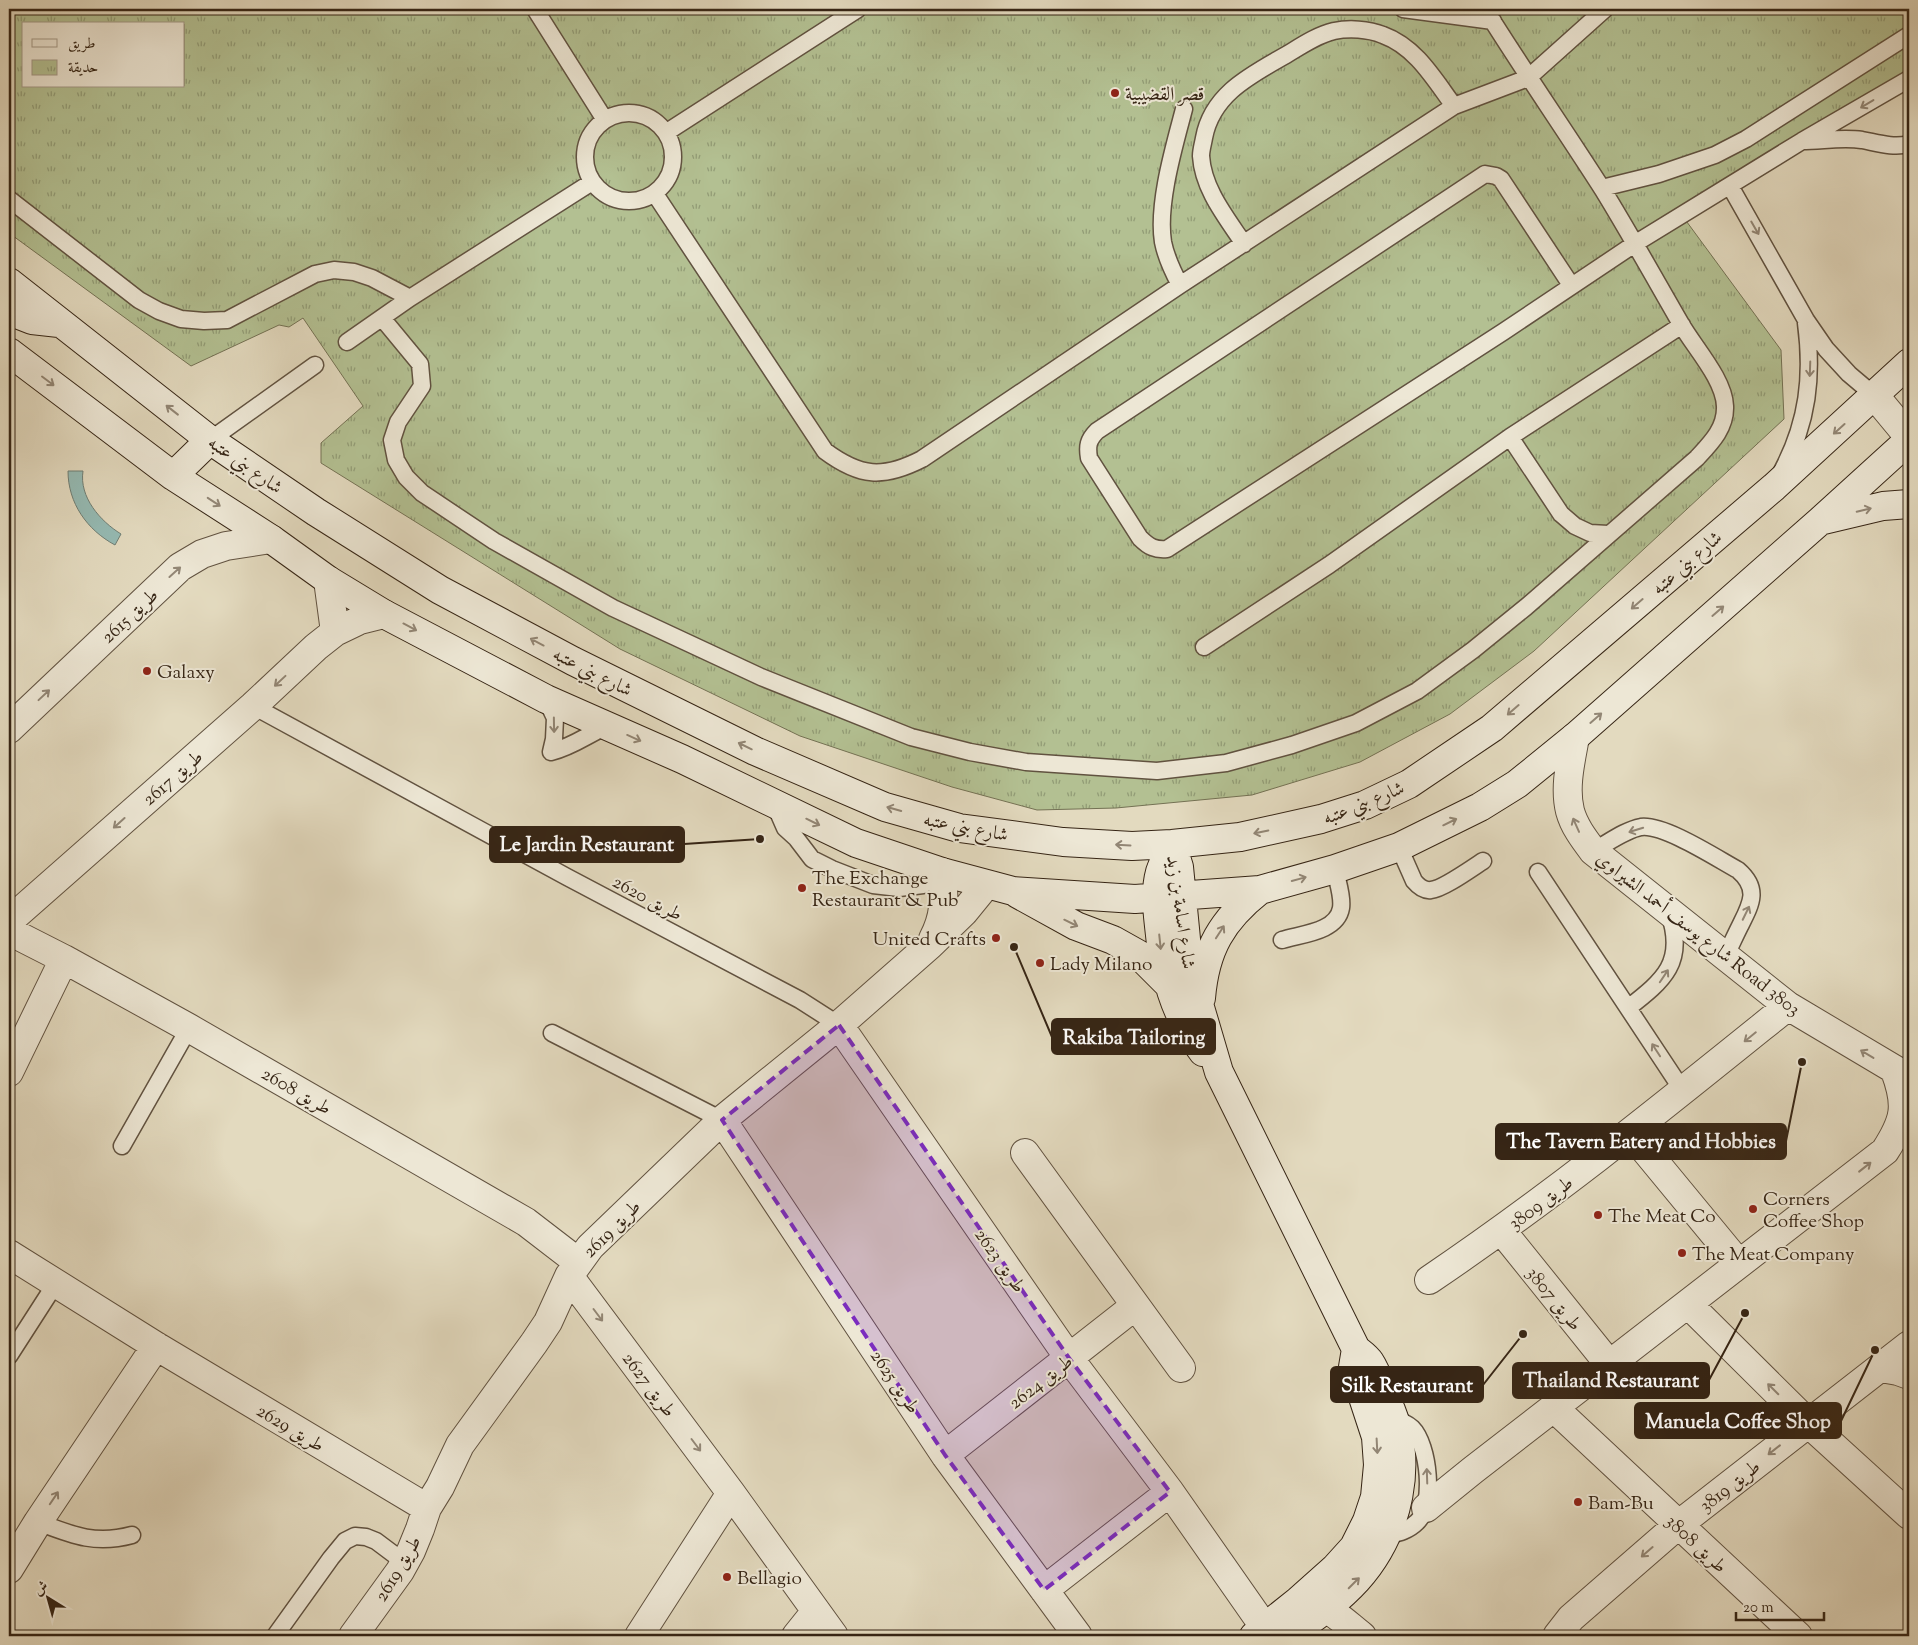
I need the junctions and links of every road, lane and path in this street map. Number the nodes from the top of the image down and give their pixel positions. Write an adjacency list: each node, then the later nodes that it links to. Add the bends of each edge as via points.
1 (535, 9): 11 (lane)
2 (858, 9): 12 (lane)
3 (1403, 9): 5 (lane)
4 (1605, 9): 7 (lane)
5 (1489, 15): 7 (lane)
6 (1909, 35): 17 (lane, via 1746,139 1714,155 1659,174)
7 (1528, 78): 9 (lane); 17 (lane)
8 (1909, 79): 13 (lane, one-way to 13)
9 (1454, 106): 21 (lane); 21 (lane, via 1410,51 1382,34 1366,31 1333,31 1317,37 1238,84 1223,97 1212,114 1201,155 1204,178)
10 (1184, 109): 23 (lane, via 1161,216 1163,243)
11 (605, 120): 12 (lane, via 618,114 632,113 646,116); 15 (lane, via 595,129 584,156)
12 (667, 132): 18 (lane, via 674,159 665,185)
13 (1802, 140): 14 (lane, via 1844,139 1880,145); 16 (lane)
14 (1909, 144)
15 (592, 182): 18 (lane, via 602,193 628,202); 25 (lane)
16 (1730, 186): 20 (lane); 28 (lane, one-way to 28)
17 (1602, 188): 20 (lane)
18 (654, 194): 23 (lane, via 825,451 842,464 862,471 889,472 922,459)
19 (9, 199): 25 (lane, via 139,300 181,318 227,320 315,274 334,270 372,278)
20 (1636, 243): 24 (lane); 30 (lane)
21 (1244, 244): 23 (lane)
22 (9, 282): 29 (street, شارع بني عتبه)
23 (1180, 285)
24 (1571, 285): 24 (lane, via 1501,179 1485,174 1097,431 1087,448 1089,458 1140,538 1157,550 1167,549 1496,337)
25 (410, 298): 27 (lane)
26 (9, 311): 29 (street, via 32,320)
27 (382, 318): 31 (lane); 43 (lane, via 420,364 422,386 398,422 392,440 396,460 406,477 422,493 494,541 614,608 761,677 911,737 1026,762 1157,771 1226,763 1292,745 1356,722 1417,691 1473,650)
28 (1806, 320): 35 (lane, via 1826,349); 40 (lane, one-way to 40, via 1809,390 1802,424)
29 (61, 323): 38 (street, شارع بني عتبه, one-way to 29)
30 (1682, 325): 36 (lane); 43 (lane, via 1720,386 1725,406 1722,426 1697,458)
31 (347, 342)
32 (9, 352): 39 (street, one-way to 39)
33 (315, 366): 38 (lane)
34 (1908, 367): 35 (street, شارع بني عتبه)
35 (1875, 396): 37 (street); 40 (street, شارع بني عتبه, one-way to 40)
36 (1510, 437): 43 (lane, via 1561,514 1582,530); 48 (lane, via 1329,565)
37 (1909, 438): 42 (street)
38 (210, 440): 39 (street); 54 (street, شارع بني عتبه, one-way to 38, via 1132,846 1062,842 958,828 885,807 746,747 440,590)
39 (173, 476): 44 (street, one-way to 44)
40 (1774, 487): 54 (street, شارع بني عتبه, one-way to 54, via 1492,728 1409,784 1365,805 1320,820 1240,836)
41 (1909, 504): 42 (street, one-way to 41, via 1883,506)
42 (1820, 521): 53 (street, one-way to 42)
43 (1608, 534)
44 (271, 539): 45 (street); 52 (street, طريق 2615, one-way to 44, via 180,567 202,554 226,546)
45 (328, 580): 46 (street); 47 (street)
46 (384, 614): 47 (street, طريق 2617, via 360,620); 49 (street, one-way to 49)
47 (326, 640): 50 (street, طريق 2617, one-way to 50)
48 (1204, 647)
49 (546, 699): 51 (street); 51 (lane, one-way to 51, via 555,718 551,752 568,748)
50 (253, 706): 66 (street, طريق 2617, one-way to 66); 76 (lane, طريق 2620, via 800,1000)
51 (607, 726): 59 (street, one-way to 59, via 856,843)
52 (9, 729)
53 (1575, 737): 55 (street, one-way to 53, via 1480,807 1517,784); 56 (street, شارع يوسف أحمد الشيراوي Road 3803, one-way to 53, via 1579,832 1570,811 1569,768)
54 (1172, 844): 64 (street, شارع اسامة بن زيد, via 1179,867)
55 (1399, 847): 57 (lane, via 1414,882 1429,891); 58 (street)
56 (1593, 851): 65 (street, شارع يوسف أحمد الشيراوي Road 3803); 70 (lane, one-way to 56, via 1752,896 1746,877 1738,870 1650,826 1629,832)
57 (1483, 862)
58 (1335, 870): 62 (street, one-way to 58); 68 (lane, via 1341,902 1338,917 1325,928)
59 (942, 872): 61 (street); 69 (street, طريق 2619, via 943,916)
60 (1538, 872): 74 (lane)
61 (986, 885): 63 (street); 69 (street, طريق 2619)
62 (1260, 890): 64 (street); 75 (street, one-way to 62, via 1206,962 1216,939 1229,918)
63 (1013, 891): 64 (street); 72 (street, one-way to 72, via 1076,926 1138,954)
64 (1169, 898): 72 (street, شارع اسامة بن زيد, one-way to 72, via 1161,949); 75 (street, شارع اسامة بن زيد)
65 (1669, 913): 70 (street, شارع يوسف أحمد الشيراوي Road 3803); 74 (lane, one-way to 65, via 1654,988 1672,961 1676,945)
66 (9, 921)
67 (9, 930): 71 (street, طريق 2608)
68 (1282, 940)
69 (930, 945): 76 (street, طريق 2619)
70 (1725, 958): 73 (street, شارع يوسف أحمد الشيراوي Road 3803)
71 (64, 959): 77 (street, طريق 2608); 79 (street)
72 (1168, 984): 80 (street, شارع اسامة بن زيد, via 1180,1018)
73 (1788, 1006): 81 (street, شارع يوسف أحمد الشيراوي Road 3803, one-way to 73); 82 (street, طريق 3809, one-way to 82)
74 (1628, 1008): 82 (lane, one-way to 74)
75 (1200, 1012): 80 (street, شارع اسامة بن زيد)
76 (839, 1025): 83 (street, طريق 2619); 98 (street, طريق 2623)
77 (189, 1028): 85 (lane); 90 (street, طريق 2608, via 526,1222)
78 (552, 1033): 83 (lane)
79 (9, 1072)
80 (1219, 1072): 104 (street, شارع اسامة بن زيد, via 1356,1348 1353,1367)
81 (1902, 1074): 89 (street, one-way to 81, via 1886,1151 1897,1133 1903,1112)
82 (1682, 1091): 84 (street, طريق 3809)
83 (722, 1120): 90 (street, طريق 2619, via 590,1247); 106 (street, طريق 2625)
84 (1631, 1133): 87 (street, طريق 3809); 89 (street)
85 (122, 1146)
86 (1025, 1153): 94 (street)
87 (1502, 1231): 91 (street, طريق 3809); 99 (street, طريق 3807)
88 (9, 1254): 92 (street, طريق 2629)
89 (1739, 1264): 93 (street)
90 (574, 1269): 108 (street, طريق 2627, one-way to 108); 109 (street, طريق 2619, via 548,1322 460,1445)
91 (1429, 1280)
92 (56, 1283): 96 (street, طريق 2629); 97 (lane)
93 (1688, 1304): 99 (street); 105 (street, one-way to 93)
94 (1135, 1306): 98 (street, طريق 2624); 100 (street)
95 (1909, 1345): 101 (street, طريق 3819)
96 (156, 1346): 109 (street, طريق 2629); 112 (street, one-way to 96)
97 (9, 1356)
98 (1069, 1358): 106 (street, طريق 2624); 107 (street, طريق 2623)
99 (1609, 1364): 103 (street)
100 (1181, 1368)
101 (1881, 1368): 102 (street); 105 (street, طريق 3819)
102 (1909, 1375)
103 (1554, 1408): 110 (street); 113 (street, طريق 3808)
104 (1382, 1417): 110 (lane, one-way to 104, via 1426,1466 1420,1440 1412,1428); 115 (street, شارع اسامة بن زيد, via 1401,1460 1400,1494); 119 (street, شارع اسامة بن زيد, one-way to 119, via 1376,1438 1375,1497 1367,1521 1354,1547)
105 (1808, 1423): 111 (street); 113 (street, طريق 3819, one-way to 113)
106 (945, 1456): 118 (street, طريق 2625)
107 (1170, 1492): 118 (street); 122 (street, طريق 2623)
108 (731, 1493): 121 (street, طريق 2627); 125 (street)
109 (427, 1508): 116 (street, طريق 2619)
110 (1426, 1508): 115 (lane, via 1418,1521 1405,1532)
111 (1908, 1512)
112 (38, 1522): 114 (lane, via 84,1538 116,1539); 117 (street)
113 (1678, 1525): 130 (street, طريق 3819, one-way to 130, via 1571,1618); 131 (street, طريق 3808)
114 (132, 1534)
115 (1386, 1536): 120 (street, شارع اسامة بن زيد, one-way to 115, via 1356,1581)
116 (404, 1562): 123 (lane, via 366,1537 355,1536 345,1541); 124 (street, طريق 2619)
117 (9, 1569)
118 (1044, 1590): 128 (street, طريق 2625)
119 (1298, 1601): 120 (street); 122 (street, شارع اسامة بن زيد)
120 (1326, 1608): 122 (street, شارع اسامة بن زيد); 129 (street)
121 (816, 1611): 126 (street); 127 (street, طريق 2627)
122 (1270, 1633)
123 (276, 1636)
124 (353, 1636)
125 (639, 1636)
126 (796, 1636)
127 (834, 1636)
128 (1078, 1636)
129 (1362, 1636)
130 (1558, 1636)
131 (1796, 1636)

